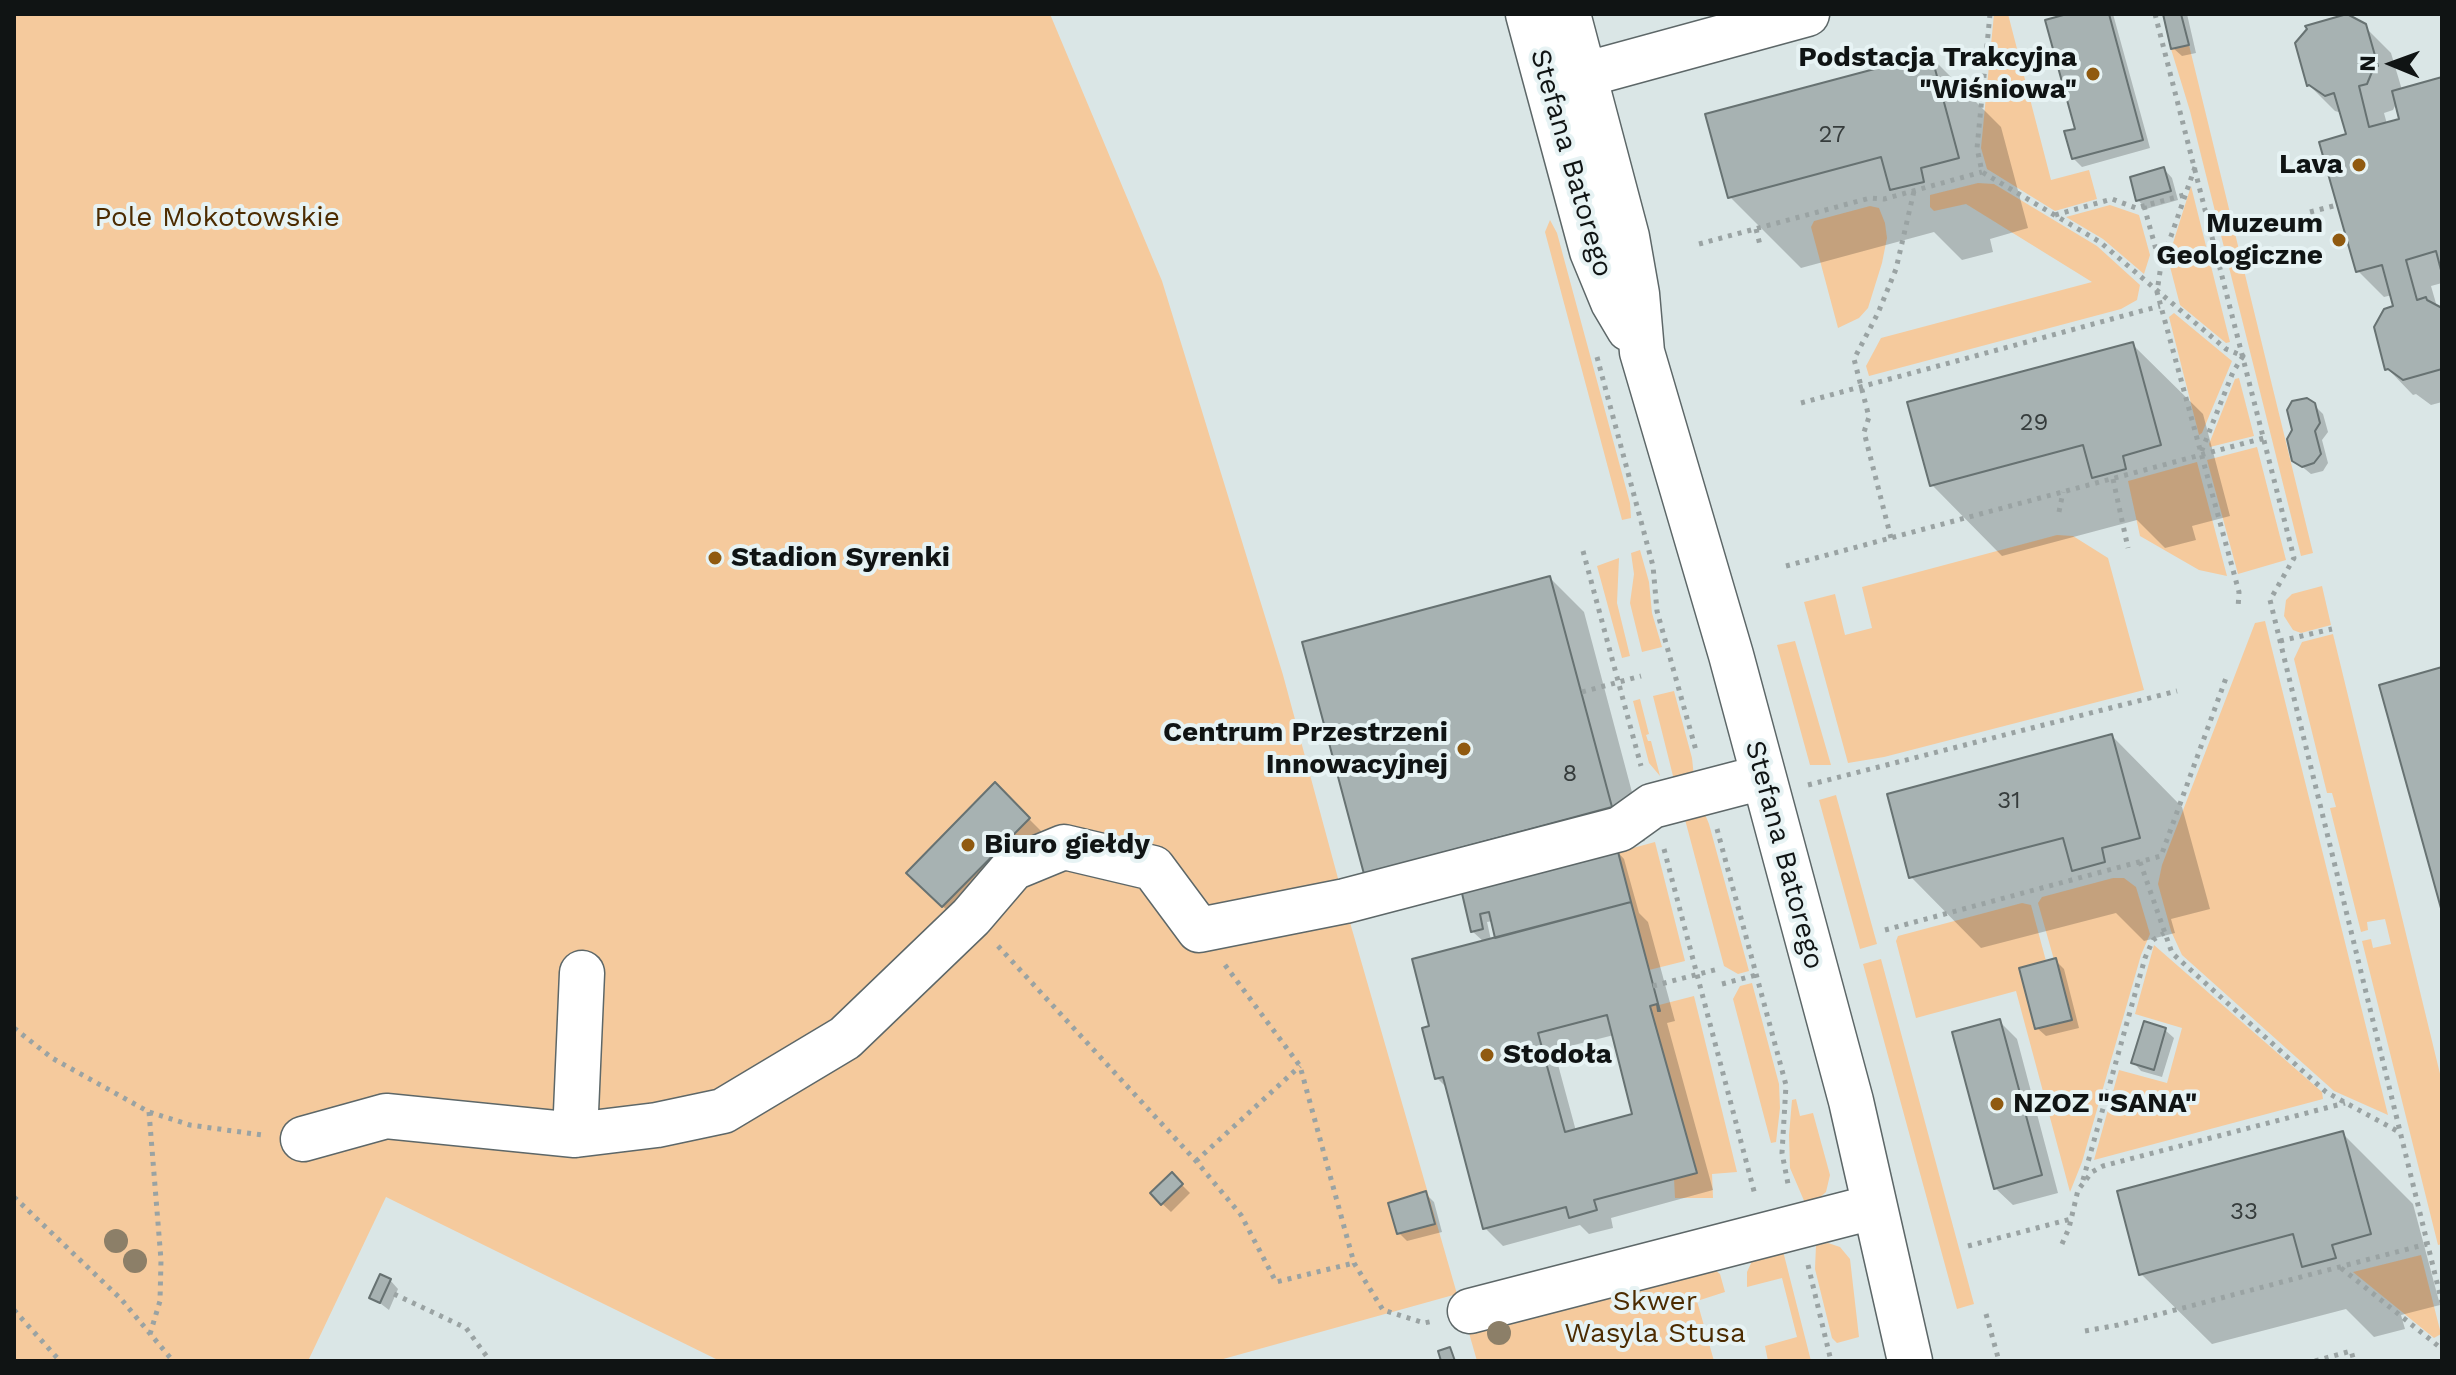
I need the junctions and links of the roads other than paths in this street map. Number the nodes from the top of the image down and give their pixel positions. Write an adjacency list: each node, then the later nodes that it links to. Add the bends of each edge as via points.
1 (1528, 14): 4 (street, Stefana Batorego)
2 (1568, 14): 4 (street, Stefana Batorego)
3 (1807, 14): 4 (street)
4 (1565, 80): 5 (street, Stefana Batorego, via 1627,237 1642,352)
5 (1766, 787): 7 (street, via 1707,792 1652,806 1620,829 1345,901 1199,930 1153,868 1064,847 1013,868 971,917 845,1038 723,1111); 9 (street, Stefana Batorego, via 1851,1101)
6 (582, 973): 7 (street)
7 (575, 1135): 8 (street, via 386,1116)
8 (303, 1139)
9 (1873, 1207): 10 (street); 11 (street, Stefana Batorego)
10 (1470, 1311)
11 (1910, 1361)

